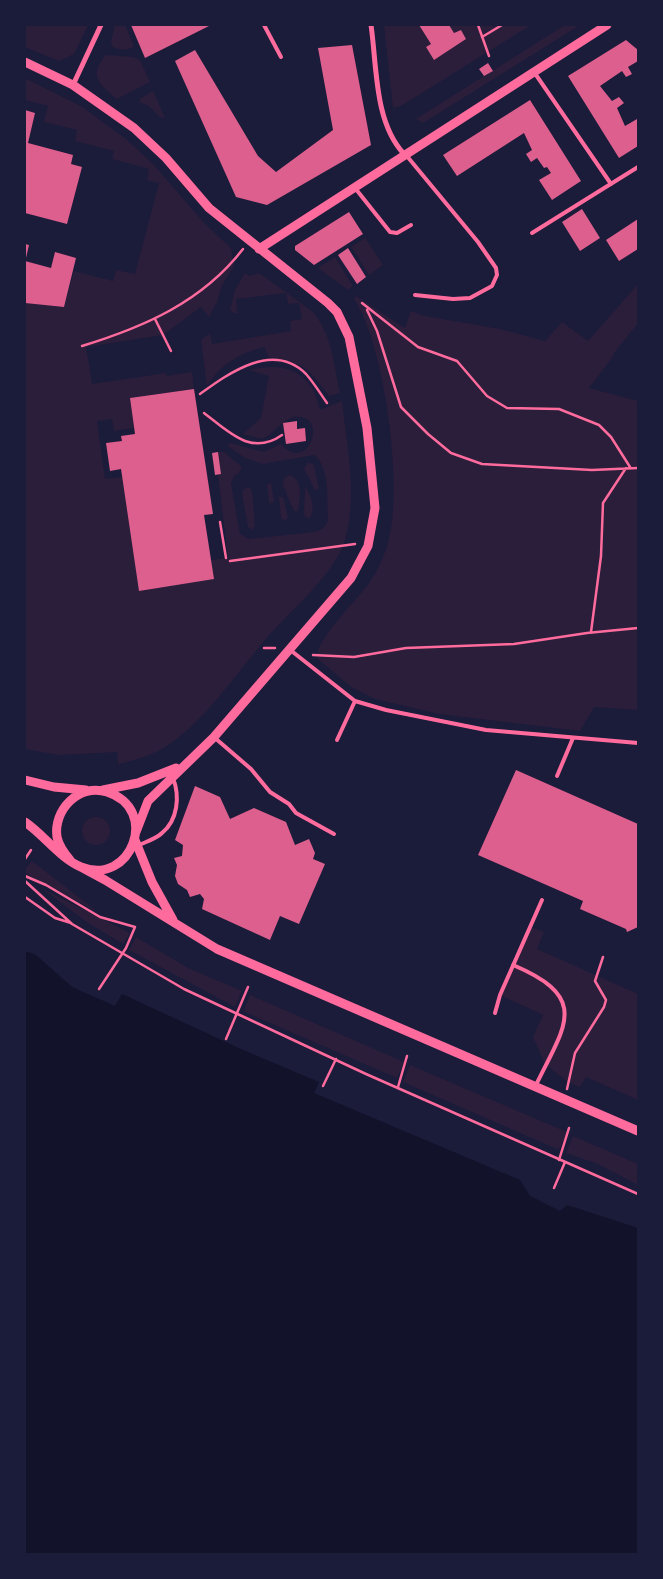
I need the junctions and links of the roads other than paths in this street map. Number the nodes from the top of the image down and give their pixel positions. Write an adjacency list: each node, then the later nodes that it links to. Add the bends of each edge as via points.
1 (101, 25): 8 (street)
2 (264, 25): 5 (lane)
3 (372, 25): 9 (street, via 384,114 391,136)
4 (608, 25): 7 (street)
5 (281, 57)
6 (25, 62): 8 (street)
7 (534, 72): 9 (street); 11 (lane)
8 (73, 85): 15 (street, via 117,114 151,143 203,202)
9 (404, 154): 12 (street); 16 (lane, via 478,242 496,268 497,275 492,286 470,298)
10 (638, 167): 11 (lane)
11 (610, 184): 14 (lane)
12 (353, 186): 13 (lane, via 390,232 397,233); 15 (street)
13 (411, 225)
14 (532, 233)
15 (259, 249): 17 (street, via 337,312 349,337 372,462 375,508 369,542 351,578)
16 (415, 295)
17 (289, 649): 18 (lane); 19 (street)
18 (355, 700): 20 (lane, via 462,726); 21 (lane)
19 (214, 738): 23 (street); 30 (lane, via 241,759 270,792 289,804 296,814)
20 (573, 738): 22 (lane); 25 (lane)
21 (337, 740)
22 (638, 744)
23 (185, 763): 24 (street); 27 (street, via 145,781)
24 (172, 776): 31 (street, via 148,801); 31 (lane, via 178,799 170,821 161,835)
25 (557, 776)
26 (25, 780): 28 (street)
27 (103, 790): 28 (street); 31 (street, via 124,800 135,820)
28 (89, 791): 32 (street, via 77,795 60,813 57,838)
29 (25, 822): 32 (street)
30 (334, 834)
31 (135, 842): 33 (street, via 114,866 98,870); 35 (street)
32 (70, 860): 33 (street)
33 (81, 867): 35 (street)
34 (542, 900): 36 (lane)
35 (173, 920): 38 (street, via 192,936 307,990)
36 (513, 966): 37 (lane); 38 (lane, via 544,979 554,987 565,1008 561,1033)
37 (495, 1013)
38 (536, 1085): 39 (street)
39 (638, 1130)

